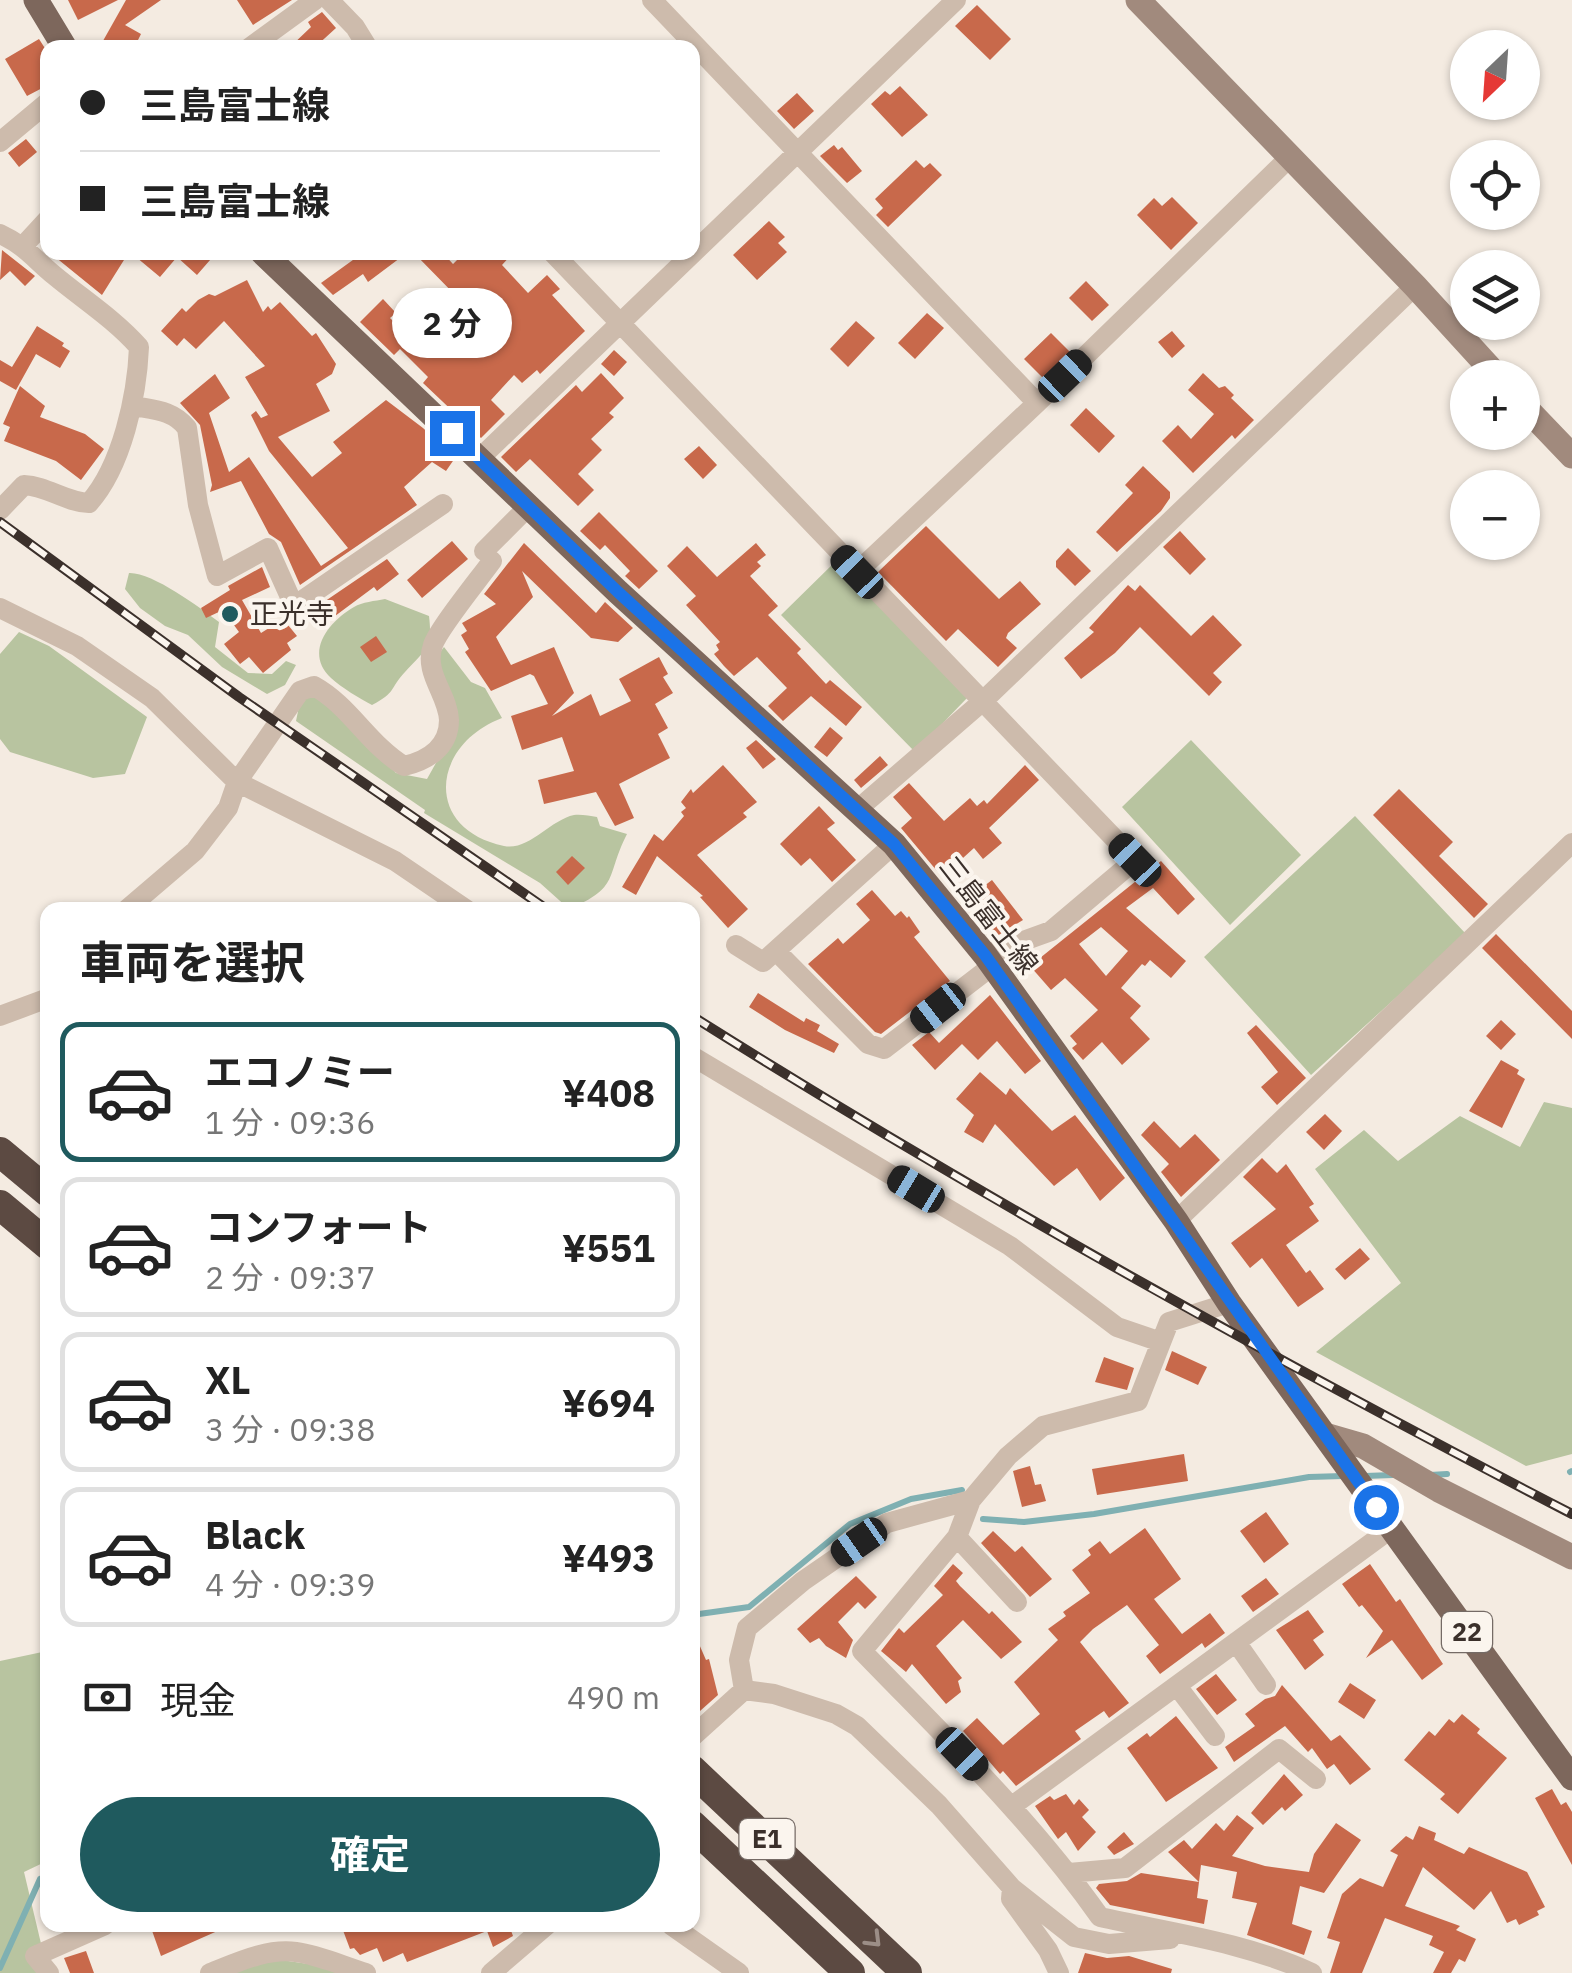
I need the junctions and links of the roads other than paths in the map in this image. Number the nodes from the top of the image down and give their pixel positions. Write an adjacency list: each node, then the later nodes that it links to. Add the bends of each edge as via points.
1 (36, 0): 7 (main road)
2 (315, 0): 8 (street)
3 (330, 0): 9 (street)
4 (652, 0): 10 (street)
5 (956, 0): 14 (street)
6 (1138, 0): 15 (street)
7 (60, 40)
8 (259, 40)
9 (363, 40)
10 (690, 40)
11 (700, 51): 14 (street)
12 (40, 109): 13 (street)
13 (0, 142)
14 (798, 154): 19 (street); 26 (street)
15 (1290, 157): 23 (street); 26 (street)
16 (40, 227): 18 (street)
17 (0, 234): 18 (street)
18 (24, 245): 27 (street, via 139,347)
19 (700, 249)
20 (270, 260): 30 (main road, 三島富士線 / 22)
21 (559, 260): 24 (street)
22 (689, 260): 24 (street)
23 (1415, 286): 25 (street); 36 (street)
24 (621, 326): 30 (street); 34 (street)
25 (1483, 360)
26 (1037, 403): 34 (street)
27 (133, 406): 31 (street, via 168,412 187,428 216,576 268,548 294,606); 33 (street, via 102,488 89,503 24,484)
28 (1540, 423): 29 (street)
29 (1572, 456)
30 (479, 459): 32 (main road, 三島富士線 / 22)
31 (443, 504)
32 (528, 507): 37 (street, via 488,556 433,645 431,672 449,720 440,748 424,762 404,766 314,686 300,691); 38 (main road, 三島富士線 / 22)
33 (0, 510)
34 (857, 572): 36 (street)
35 (0, 608): 37 (street, via 77,646 152,698)
36 (983, 701): 38 (street); 45 (street, via 1135,860 1051,931)
37 (242, 776): 41 (street, via 195,852); 42 (street)
38 (858, 809): 40 (main road, 三島富士線 / 22)
39 (1572, 842): 52 (street)
40 (894, 844): 44 (street); 45 (main road, 三島富士線 / 22)
41 (136, 902)
42 (455, 902)
43 (736, 945): 44 (street, via 764,962)
44 (776, 951): 45 (street, via 868,1044 884,1049)
45 (988, 961): 52 (main road, 三島富士線 / 22)
46 (40, 1001): 47 (street)
47 (0, 1016)
48 (700, 1061): 55 (street, via 1010,1246 1117,1328)
49 (0, 1152): 50 (highway)
50 (40, 1185)
51 (0, 1204): 53 (highway)
52 (1176, 1222): 54 (main road, 三島富士線 / 22)
53 (40, 1238)
54 (1229, 1303): 55 (street, via 1169,1322); 56 (main road, 三島富士線 / 22)
55 (1162, 1342): 57 (street, via 1138,1401 1044,1426)
56 (1325, 1435): 58 (main road, 三島富士線 / 22); 60 (street, via 1363,1446)
57 (970, 1500): 59 (street); 65 (street, via 886,1523 747,1628 739,1660)
58 (1392, 1528): 62 (street); 69 (main road, 三島富士線 / 22)
59 (957, 1536): 61 (street); 71 (street, via 862,1651)
60 (1572, 1557)
61 (1017, 1602)
62 (1236, 1642): 63 (street); 64 (street)
63 (1266, 1685)
64 (1177, 1686): 67 (street); 71 (street)
65 (744, 1690): 66 (street); 74 (street, via 774,1694 857,1726)
66 (700, 1730)
67 (1214, 1736)
68 (700, 1777): 85 (highway, E1, one-way to 85)
69 (1572, 1778)
70 (1316, 1779): 73 (street, via 1279,1748 1125,1868)
71 (1012, 1806): 73 (street)
72 (700, 1833): 84 (highway, E1)
73 (1069, 1873): 78 (street, via 1100,1917)
74 (1012, 1888): 78 (street, via 1074,1937 1109,1944 1167,1941); 86 (street, via 1011,1900)
75 (89, 1932): 79 (street, via 34,1956)
76 (539, 1932): 82 (street)
77 (682, 1932): 83 (street)
78 (1175, 1934): 87 (street, via 1223,1941)
79 (49, 1973)
80 (210, 1973): 81 (street, via 254,1956 297,1952)
81 (366, 1973)
82 (491, 1973)
83 (739, 1973)
84 (850, 1973)
85 (907, 1973)
86 (1058, 1973)
87 (1312, 1973)

